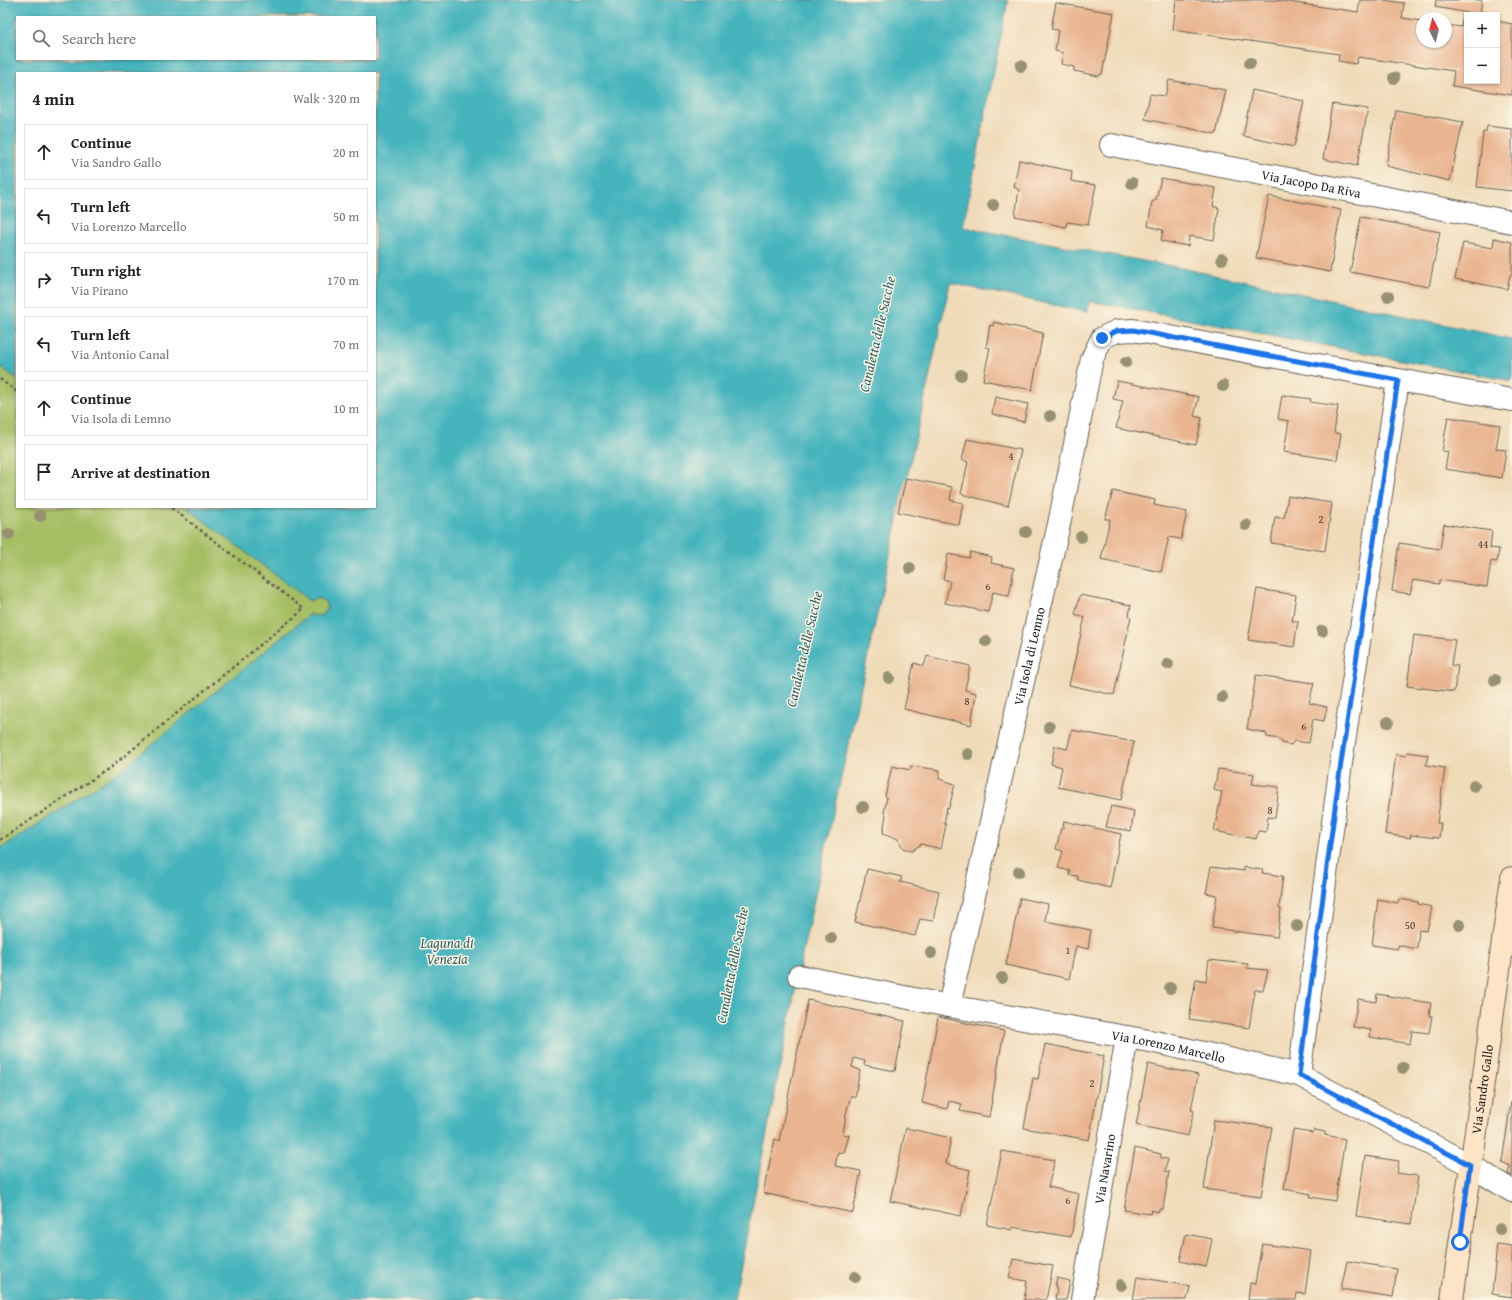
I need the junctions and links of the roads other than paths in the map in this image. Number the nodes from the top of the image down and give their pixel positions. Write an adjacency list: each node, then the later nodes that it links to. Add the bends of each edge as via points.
1 (1112, 145): 2 (street, Via Jacopo Da Riva)
2 (1512, 222)
3 (1398, 380): 4 (street, Via Isola di Lemno); 7 (street, Via Isola di Lemno, via 1133,330 1117,331 1102,338 1092,359 1059,524); 9 (street, via 1341,763)
4 (1512, 400)
5 (1512, 878): 10 (street, Via Sandro Gallo)
6 (799, 976): 7 (street, Via Lorenzo Marcello)
7 (950, 1006): 8 (street, Via Lorenzo Marcello)
8 (1127, 1037): 9 (street, Via Lorenzo Marcello); 12 (street, Via Navarino)
9 (1299, 1075): 10 (street, Via Lorenzo Marcello)
10 (1470, 1165): 11 (street, Via Lorenzo Marcello); 13 (street, Via Sandro Gallo)
11 (1512, 1191)
12 (1082, 1300)
13 (1452, 1300)

